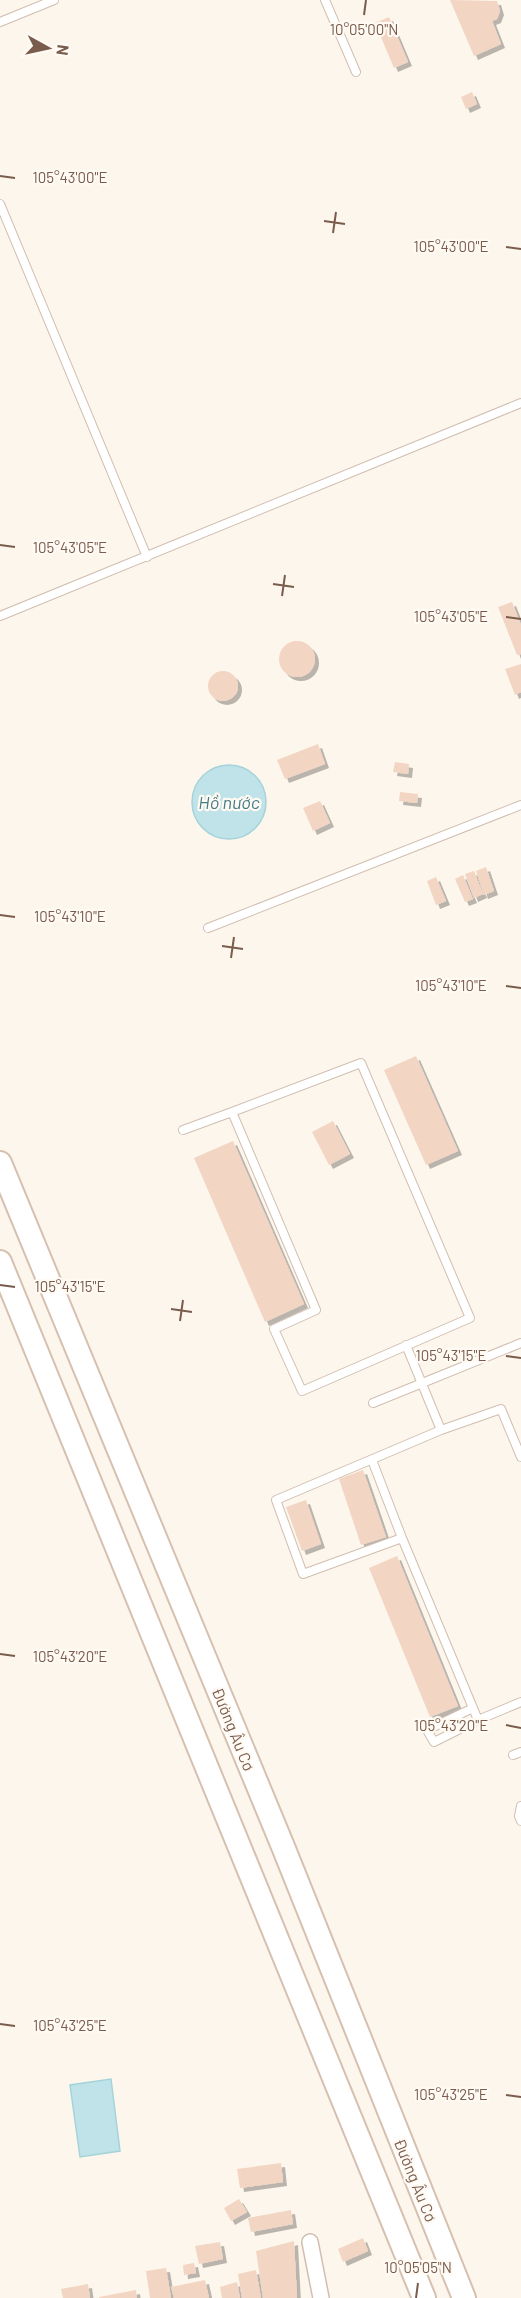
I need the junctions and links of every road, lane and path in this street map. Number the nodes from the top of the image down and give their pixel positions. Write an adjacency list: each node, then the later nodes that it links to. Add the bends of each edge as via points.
1 (54, 0): 3 (lane)
2 (325, 0): 4 (lane)
3 (0, 22)
4 (356, 72)
5 (0, 204): 7 (lane)
6 (521, 403): 7 (lane)
7 (147, 557): 8 (lane)
8 (0, 616)
9 (521, 805): 10 (lane)
10 (208, 928)
11 (232, 1112): 12 (lane); 16 (lane, via 315,1310 274,1329 302,1391); 16 (lane, via 362,1063 470,1318)
12 (183, 1130)
13 (0, 1163): 33 (street, Đường Âu Cơ)
14 (0, 1263): 32 (street)
15 (521, 1343): 17 (lane)
16 (406, 1345): 17 (lane)
17 (422, 1383): 18 (lane); 19 (lane)
18 (373, 1403)
19 (441, 1430): 20 (lane, via 501,1409); 21 (lane)
20 (521, 1457)
21 (372, 1460): 22 (lane); 22 (lane, via 276,1500 303,1574)
22 (402, 1538): 24 (lane)
23 (521, 1702): 25 (lane)
24 (473, 1708): 25 (lane); 25 (lane, via 427,1730 434,1742)
25 (478, 1720)
26 (521, 1752): 27 (lane)
27 (513, 1755)
28 (521, 1806): 29 (lane)
29 (521, 1821)
30 (310, 2242): 31 (street)
31 (321, 2298)
32 (424, 2298)
33 (464, 2298)

